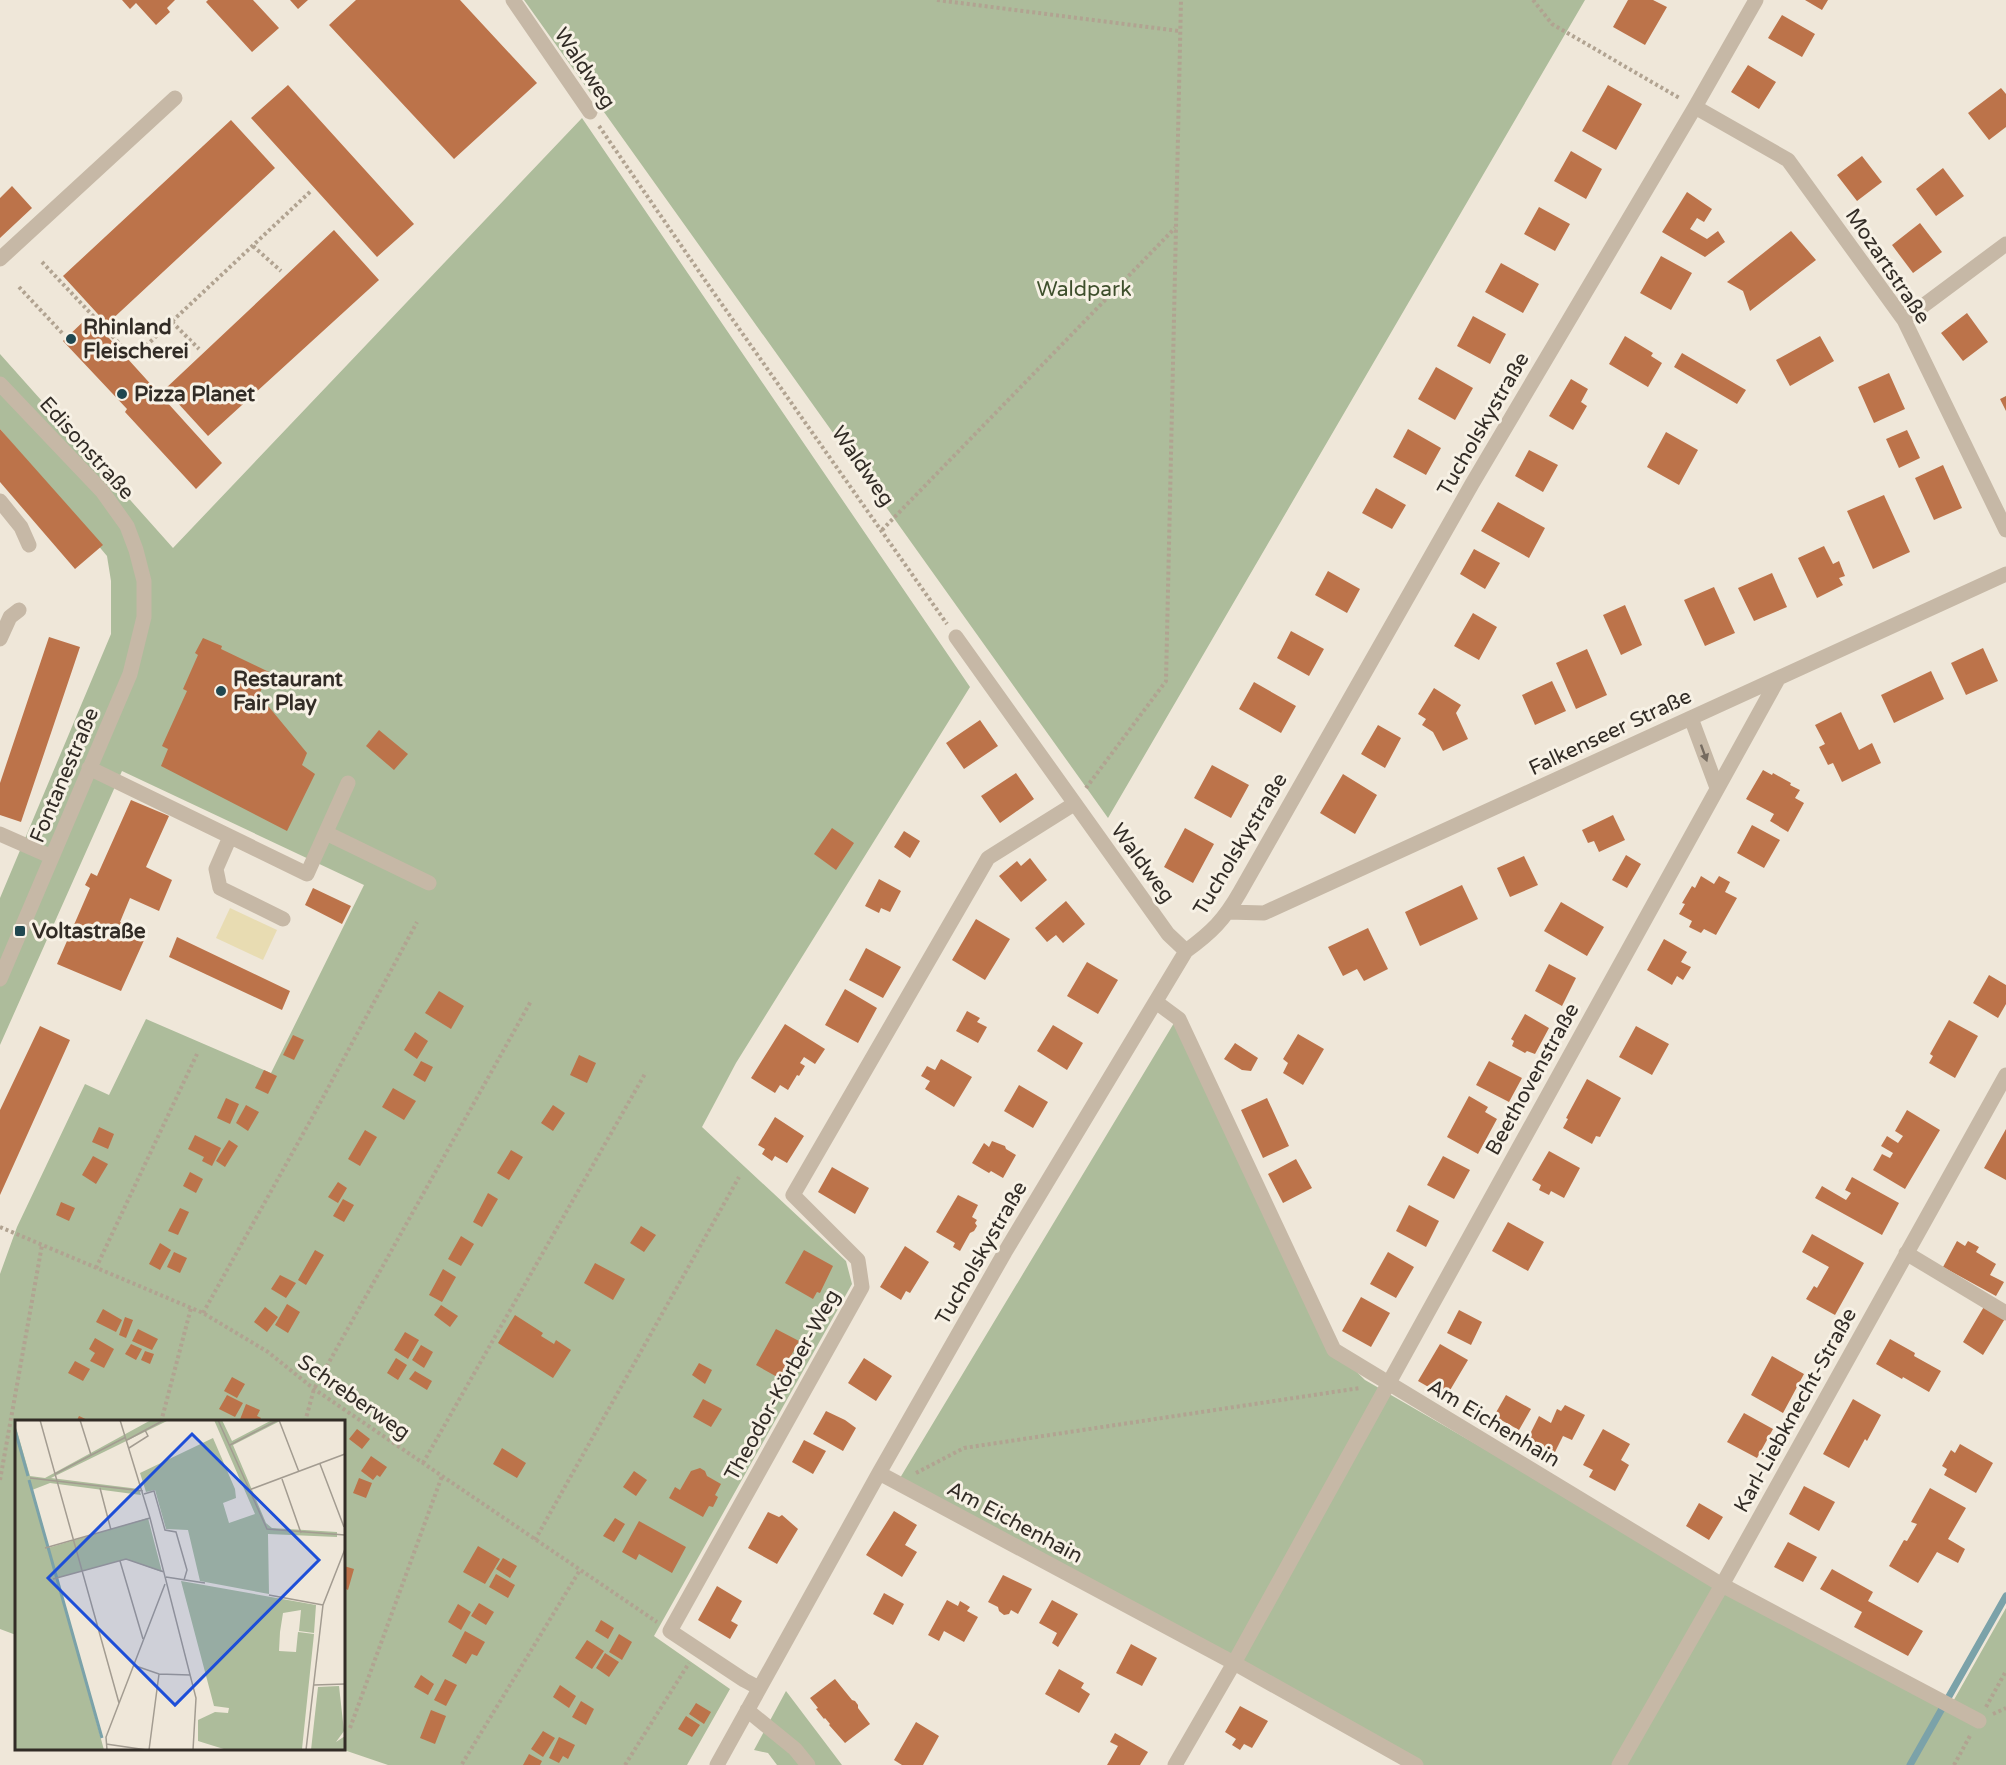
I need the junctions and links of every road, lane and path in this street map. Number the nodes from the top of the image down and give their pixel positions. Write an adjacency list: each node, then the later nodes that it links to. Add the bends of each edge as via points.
1 (513, 0): 9 (street, Waldweg)
2 (937, 0): 6 (path)
3 (1181, 0): 6 (path)
4 (1533, 0): 8 (path, via 1552,24)
5 (1756, 0): 8 (street, Tucholskystraße)
6 (1179, 31): 11 (path)
7 (175, 98): 14 (street)
8 (1695, 107): 18 (street, Mozartstraße, via 1788,160); 43 (street, Tucholskystraße, via 1472,484)
9 (590, 112): 24 (path, Waldweg)
10 (312, 190): 13 (path)
11 (1176, 228): 24 (path); 37 (path, via 1166,681)
12 (2006, 244): 18 (street)
13 (253, 246): 16 (path); 19 (path)
14 (0, 259)
15 (42, 262): 19 (path, via 133,358)
16 (281, 271)
17 (19, 287): 20 (path)
18 (1904, 320): 25 (street, Mozartstraße)
19 (172, 322): 21 (path)
20 (63, 334)
21 (199, 349)
22 (0, 384): 28 (street, Edisonstraße, via 109,499 126,526)
23 (0, 501): 26 (street, via 21,527)
24 (882, 530): 30 (path, Waldweg)
25 (2006, 530)
26 (28, 545)
27 (2006, 574): 32 (street, Falkenseer Straße)
28 (144, 581): 34 (street, Fontanestraße, via 144,617 130,674)
29 (19, 610): 31 (street, via 10,617)
30 (956, 637): 37 (street, Waldweg)
31 (0, 639)
32 (1778, 680): 33 (street, Falkenseer Straße); 36 (street, Beethovenstraße)
33 (1691, 718): 36 (street, one-way to 36); 43 (street, Falkenseer Straße, via 1264,913)
34 (89, 768): 40 (street); 41 (street, Fontanestraße)
35 (348, 783): 38 (street)
36 (1717, 788): 61 (street, Beethovenstraße)
37 (1074, 804): 46 (street, Waldweg, via 1168,934); 73 (street, Theodor-Körber-Weg, via 988,858 793,1195 858,1260 861,1287)
38 (326, 833): 40 (street, via 307,874); 42 (street)
39 (0, 834): 41 (street)
40 (230, 837): 44 (street, via 216,868 220,888)
41 (52, 857): 47 (street, Fontanestraße)
42 (429, 883)
43 (1228, 912): 46 (street, Tucholskystraße, via 1210,933)
44 (283, 919)
45 (417, 922): 59 (path)
46 (1186, 951): 49 (street, Tucholskystraße)
47 (0, 978)
48 (531, 1001): 62 (path)
49 (1156, 1002): 61 (street, Am Eichenhain, via 1179,1019 1334,1350); 66 (street, Tucholskystraße, via 1005,1252)
50 (197, 1054): 57 (path)
51 (646, 1072): 65 (path)
52 (2006, 1075): 56 (street, Karl-Liebknecht-Straße)
53 (739, 1177): 70 (path)
54 (0, 1227): 55 (path, Schreberweg)
55 (42, 1245): 57 (path, Schreberweg); 68 (path)
56 (1906, 1253): 60 (street); 72 (street, Karl-Liebknecht-Straße)
57 (96, 1268): 58 (path, Schreberweg)
58 (190, 1308): 59 (path, Schreberweg); 63 (path)
59 (203, 1313): 62 (path, Schreberweg, via 268,1352)
60 (2006, 1313)
61 (1386, 1387): 69 (path, via 964,1448); 72 (street, Am Eichenhain); 75 (street, Beethovenstraße)
62 (314, 1389): 64 (path); 65 (path, Schreberweg)
63 (162, 1420)
64 (306, 1420)
65 (423, 1463): 67 (path, Schreberweg)
66 (879, 1473): 69 (street, Am Eichenhain); 76 (street, Tucholskystraße)
67 (442, 1476): 70 (path, Schreberweg); 79 (path)
68 (0, 1480)
69 (897, 1483): 75 (street, Am Eichenhain)
70 (535, 1540): 71 (path, Schreberweg)
71 (580, 1570): 73 (path, Schreberweg); 80 (path)
72 (1722, 1585): 78 (street, Am Eichenhain); 86 (street, Karl-Liebknecht-Straße)
73 (670, 1631): 74 (street)
74 (697, 1649): 76 (street); 81 (path)
75 (1234, 1663): 84 (street, Beethovenstraße); 85 (street, Am Eichenhain)
76 (759, 1688): 77 (street, Tucholskystraße)
77 (747, 1710): 82 (street, Tucholskystraße); 83 (street, via 795,1749)
78 (1979, 1721)
79 (350, 1728)
80 (462, 1764)
81 (625, 1765)
82 (717, 1765)
83 (808, 1765)
84 (1175, 1765)
85 (1416, 1765)
86 (1619, 1765)

